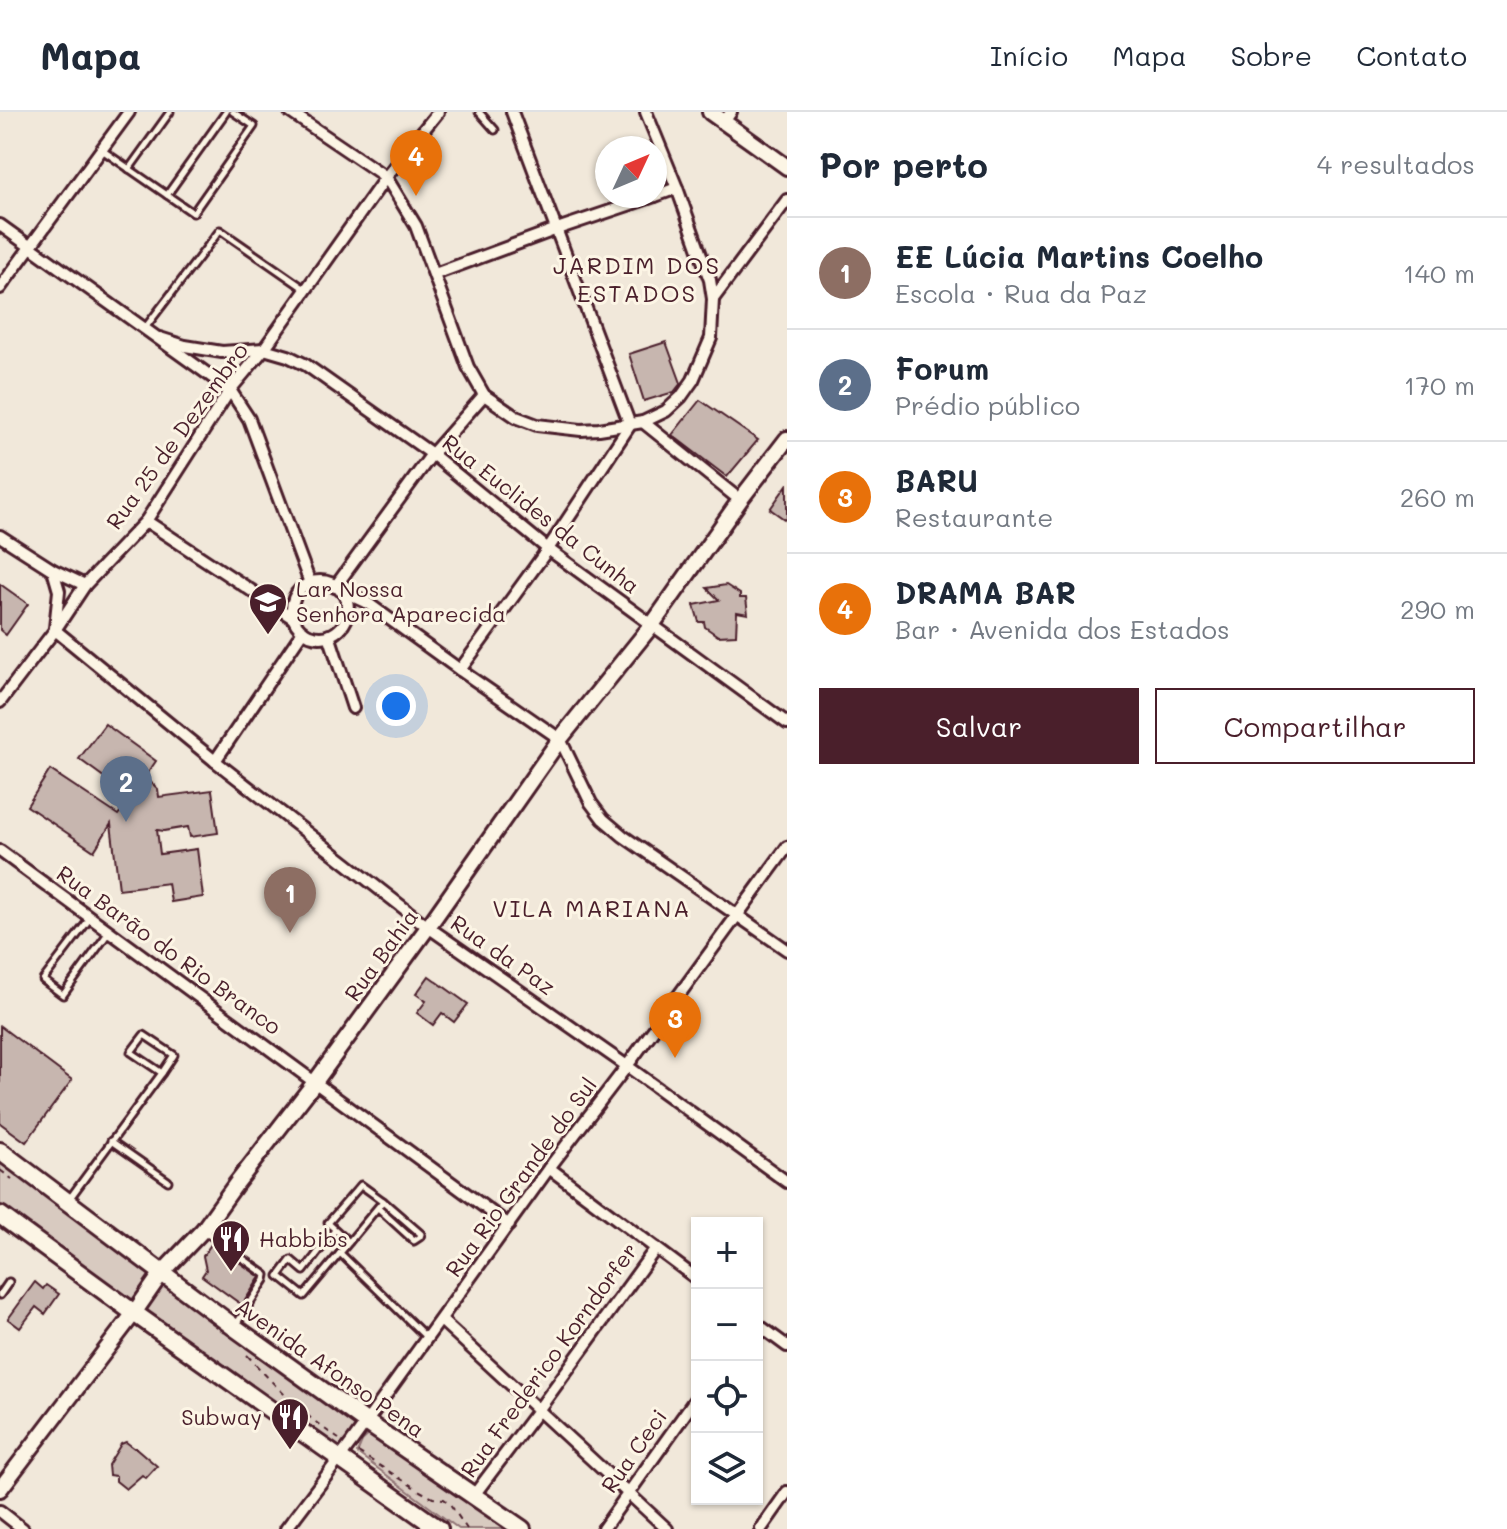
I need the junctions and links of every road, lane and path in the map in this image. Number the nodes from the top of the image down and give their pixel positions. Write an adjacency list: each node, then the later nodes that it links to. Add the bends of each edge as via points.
1 (129, 112): 13 (street)
2 (170, 112): 15 (lane)
3 (226, 112): 19 (lane)
4 (233, 112): 19 (lane, via 254,126 193,213)
5 (290, 112): 16 (street)
6 (438, 112): 16 (street, Rua 25 de Dezembro)
7 (479, 112): 12 (lane)
8 (512, 112): 23 (street)
9 (646, 112): 17 (street)
10 (710, 112): 11 (street)
11 (728, 117): 14 (street)
12 (495, 130)
13 (102, 149): 15 (lane); 24 (street)
14 (787, 167)
15 (129, 169): 19 (lane)
16 (386, 177): 25 (street, via 416,226); 27 (street, Rua 25 de Dezembro)
17 (677, 188): 18 (street); 28 (street)
18 (667, 192)
19 (167, 195)
20 (787, 200): 28 (street)
21 (619, 208): 23 (street)
22 (0, 225): 24 (street)
23 (557, 229): 25 (street); 35 (street)
24 (30, 247): 26 (street); 29 (street)
25 (435, 274): 33 (street, via 468,367)
26 (0, 288)
27 (306, 289): 29 (lane, via 220,230); 31 (street, Rua 25 de Dezembro)
28 (713, 299): 34 (street, via 711,338 693,380 666,411)
29 (145, 328): 30 (street)
30 (160, 338): 31 (street, via 222,352); 32 (street)
31 (264, 349): 32 (street, Rua 25 de Dezembro); 37 (street, Rua Euclides da Cunha, via 306,365)
32 (230, 390): 39 (street, Rua 25 de Dezembro); 43 (street, via 249,419)
33 (484, 395): 35 (street, via 537,425 581,430); 37 (street)
34 (643, 422): 35 (street); 38 (street)
35 (630, 425): 41 (street)
36 (787, 440): 38 (street, Rua Bahia)
37 (432, 454): 41 (street, Rua Euclides da Cunha); 45 (street)
38 (740, 500): 47 (street, Rua Bahia)
39 (146, 521): 44 (street, Rua 25 de Dezembro); 46 (street)
40 (0, 536): 42 (street)
41 (548, 549): 47 (street, Rua Euclides da Cunha); 51 (street)
42 (53, 570): 44 (street); 48 (street, via 59,591)
43 (310, 583): 45 (street); 46 (street, via 294,597)
44 (85, 585): 48 (street, Rua 25 de Dezembro)
45 (338, 588): 50 (street, via 347,611 345,621); 51 (street, via 366,602)
46 (293, 618): 49 (street)
47 (652, 625): 54 (street, Rua Euclides da Cunha); 55 (street, Rua Bahia)
48 (55, 630): 52 (street, Rua 25 de Dezembro); 56 (street, Rua da Paz)
49 (303, 631): 50 (street); 56 (street)
50 (329, 635): 53 (street)
51 (460, 670): 55 (street)
52 (0, 702)
53 (353, 708)
54 (787, 723)
55 (560, 739): 59 (street, via 603,819); 61 (street, Rua Bahia)
56 (215, 761): 61 (street, Rua da Paz)
57 (787, 847): 59 (street, Rua Rio Grande do Sul)
58 (0, 851): 60 (street, Rua Barão do Rio Branco)
59 (737, 916): 63 (street); 64 (street, Rua Rio Grande do Sul)
60 (91, 917): 62 (street, Rua Barão do Rio Branco); 62 (lane, via 43,980 63,995)
61 (428, 927): 64 (street, Rua da Paz); 66 (street, Rua Bahia)
62 (110, 931): 66 (street, Rua Barão do Rio Branco)
63 (787, 950)
64 (627, 1066): 69 (street, Rua Rio Grande do Sul); 73 (street, Rua da Paz)
65 (162, 1073): 65 (lane, via 174,1055 144,1035 131,1052); 67 (lane)
66 (315, 1082): 78 (street, Rua Barão do Rio Branco); 79 (street, Rua Bahia)
67 (111, 1141): 72 (lane); 75 (lane)
68 (0, 1151): 75 (main road, Avenida Afonso Pena)
69 (549, 1168): 78 (street, Rua Rio Grande do Sul); 82 (street)
70 (0, 1170): 71 (path)
71 (11, 1178)
72 (168, 1181)
73 (787, 1182)
74 (383, 1201): 76 (lane); 76 (lane, via 420,1237 414,1241); 80 (lane, via 361,1185 328,1223)
75 (67, 1202): 84 (main road, Avenida Afonso Pena)
76 (378, 1208): 81 (lane)
77 (2, 1220): 88 (main road)
78 (509, 1225): 89 (street, Rua Rio Grande do Sul)
79 (203, 1230): 84 (street, Rua Bahia); 90 (lane, via 266,1275)
80 (335, 1230): 81 (lane); 83 (lane, via 304,1271 291,1260 279,1276 304,1296)
81 (349, 1242): 83 (lane)
82 (656, 1248): 85 (street); 96 (street, Rua Frederico Korndorfer)
83 (340, 1253): 92 (lane)
84 (161, 1274): 88 (street, Rua Bahia); 90 (main road, Avenida Afonso Pena)
85 (691, 1274)
86 (9, 1282): 87 (lane)
87 (0, 1295)
88 (134, 1313): 98 (main road); 99 (street, Rua Bahia)
89 (441, 1320): 92 (street, Rua Rio Grande do Sul); 96 (street)
90 (234, 1327): 97 (main road, Avenida Afonso Pena)
91 (763, 1328): 93 (street)
92 (428, 1338): 97 (street, Rua Rio Grande do Sul)
93 (787, 1346)
94 (248, 1355): 98 (path)
95 (691, 1405): 101 (street, Rua Ceci)
96 (539, 1409): 101 (street); 102 (street, Rua Frederico Korndorfer)
97 (366, 1422): 98 (street, Rua Rio Grande do Sul); 102 (main road, Avenida Afonso Pena)
98 (344, 1452): 105 (street, Rua Rio Grande do Sul); 106 (main road); 107 (path, via 444,1499)
99 (0, 1489)
100 (787, 1492): 111 (street)
101 (628, 1493): 109 (street, Rua Ceci); 110 (street)
102 (474, 1495): 108 (main road, Avenida Afonso Pena)
103 (0, 1511): 104 (street)
104 (23, 1529)
105 (286, 1529)
106 (439, 1529)
107 (467, 1529)
108 (522, 1529)
109 (603, 1529)
110 (667, 1529)
111 (761, 1529)

